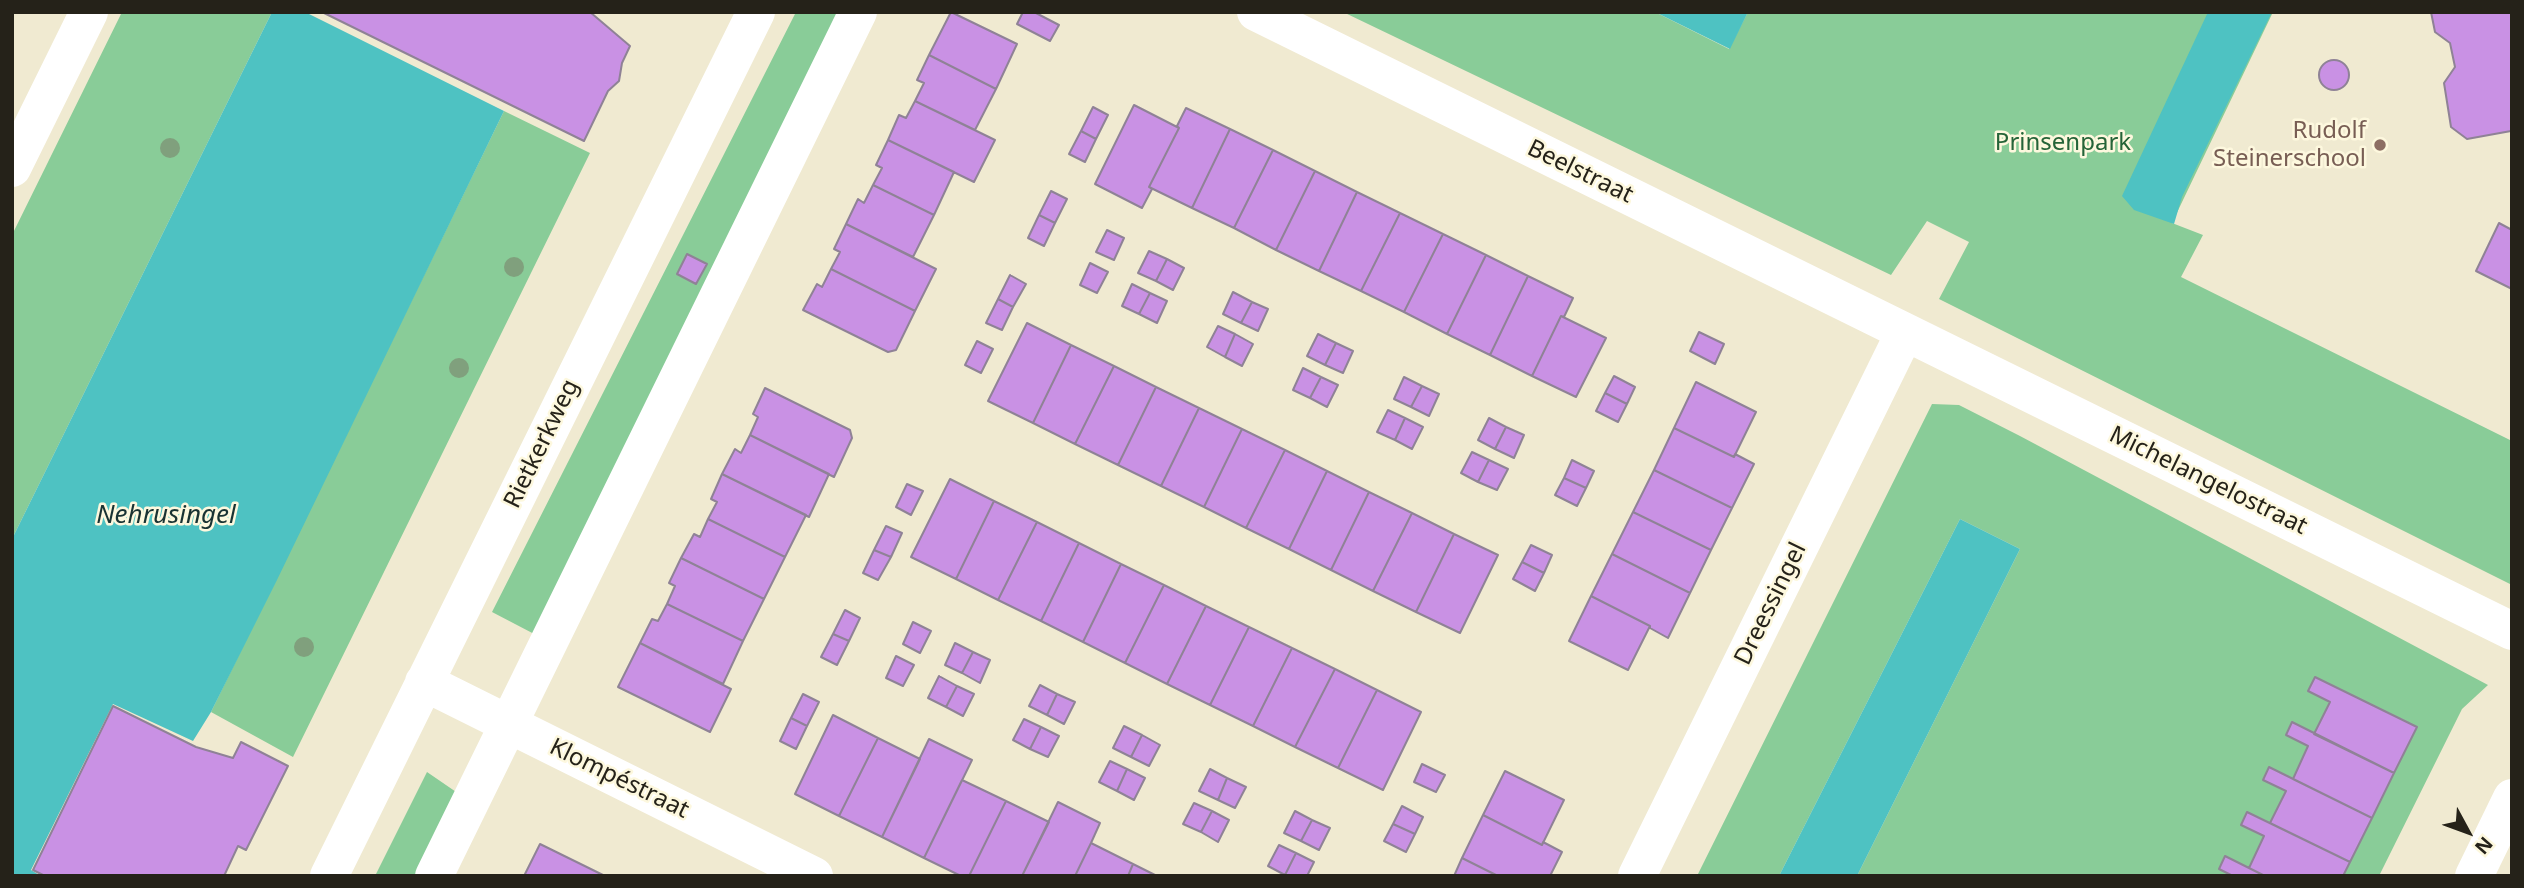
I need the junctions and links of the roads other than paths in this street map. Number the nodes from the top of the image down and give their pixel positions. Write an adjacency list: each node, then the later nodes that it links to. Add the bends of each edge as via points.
1 (89, 12): 5 (street)
2 (755, 12): 8 (street, Rietkerkweg)
3 (858, 12): 9 (street)
4 (1255, 12): 6 (street, Beelstraat)
5 (12, 168)
6 (1905, 332): 7 (street, Michelangelostraat); 14 (street, Dreessingel)
7 (2512, 631)
8 (424, 682): 9 (street, Klompéstraat); 11 (street, Rietkerkweg)
9 (509, 724): 12 (street); 13 (street, Klompéstraat)
10 (2512, 798): 15 (street)
11 (329, 876)
12 (434, 876)
13 (814, 876)
14 (1637, 876)
15 (2474, 876)

